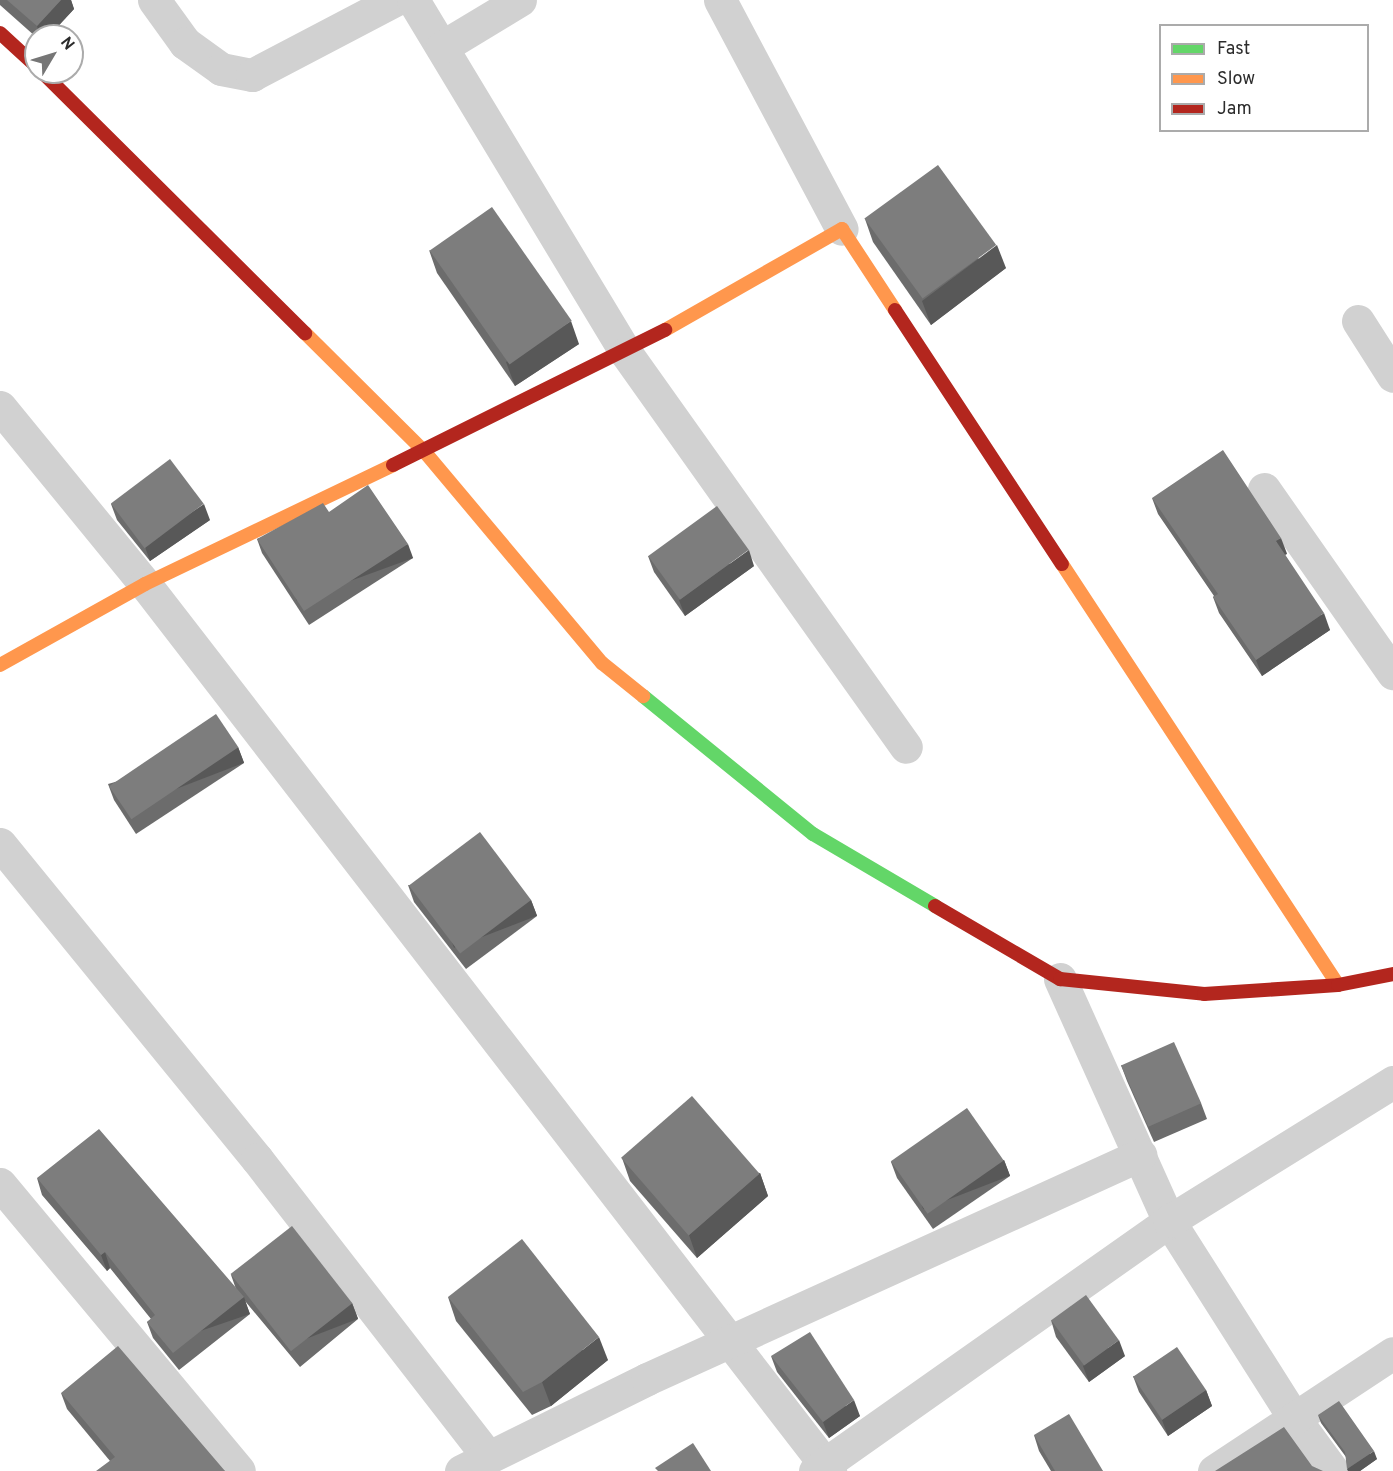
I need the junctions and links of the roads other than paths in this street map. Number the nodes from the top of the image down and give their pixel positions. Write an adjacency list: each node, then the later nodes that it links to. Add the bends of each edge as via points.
1 (154, 0): 2 (street, via 185,43 221,69 252,75)
2 (395, 0)
3 (413, 0): 6 (street)
4 (520, 0): 6 (street)
5 (720, 0): 8 (street)
6 (442, 47): 10 (street)
7 (54, 84): 13 (street)
8 (842, 229): 10 (street); 22 (street)
9 (1358, 321): 11 (street)
10 (626, 353): 13 (street); 18 (street)
11 (1393, 376)
12 (0, 407): 15 (street)
13 (424, 452): 15 (street); 21 (street, via 602,663 813,834)
14 (1264, 489): 17 (street)
15 (145, 584): 16 (street); 27 (street)
16 (0, 665)
17 (1393, 673)
18 (906, 747)
19 (0, 844): 30 (street, via 257,1159)
20 (1393, 974): 22 (street)
21 (1060, 979): 22 (street, via 1204,994); 24 (street)
22 (1338, 985)
23 (1393, 1082): 26 (street)
24 (1140, 1155): 26 (street); 27 (street)
25 (0, 1184): 32 (street)
26 (1169, 1221): 29 (street); 31 (street)
27 (728, 1344): 30 (street, via 647,1379); 31 (street)
28 (1393, 1353): 29 (street)
29 (1294, 1418): 33 (street); 34 (street)
30 (475, 1465)
31 (823, 1469)
32 (239, 1471)
33 (1214, 1471)
34 (1334, 1471)

